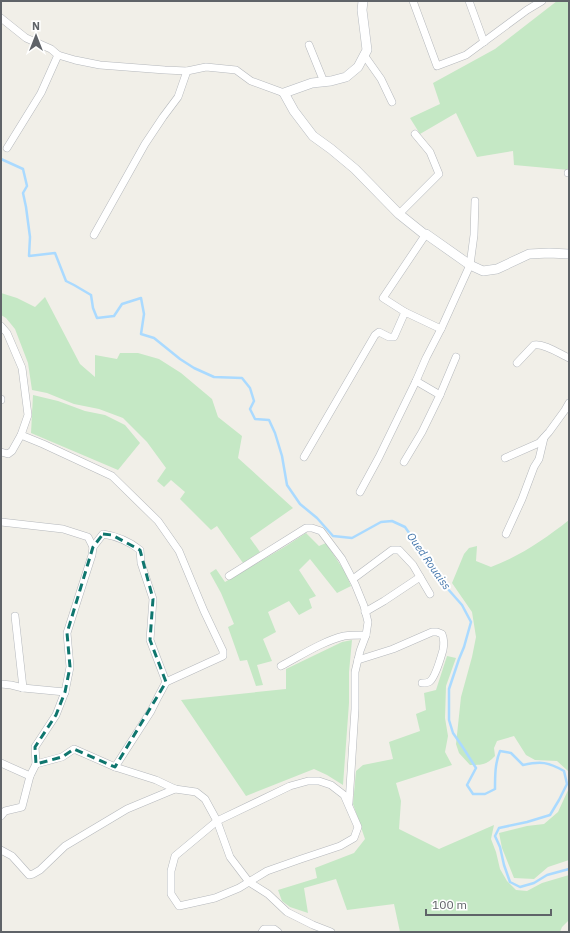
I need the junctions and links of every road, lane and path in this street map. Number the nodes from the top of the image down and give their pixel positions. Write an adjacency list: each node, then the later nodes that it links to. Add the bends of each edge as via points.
1 (363, 1): 8 (street, via 367,50)
2 (413, 1): 6 (street, via 437,66 466,55)
3 (468, 1): 6 (street)
4 (542, 1): 6 (street)
5 (1, 18): 9 (street, via 26,38 51,49)
6 (484, 42)
7 (309, 44): 11 (street)
8 (364, 54): 11 (street, via 358,67 346,77); 13 (street, via 381,79)
9 (58, 55): 10 (street, via 100,65); 15 (street, via 41,93)
10 (187, 71): 12 (street, via 206,67 236,70 251,81); 19 (street, via 178,97 145,144)
11 (324, 82): 12 (street, via 312,83)
12 (284, 93): 17 (street, via 313,136 355,170)
13 (392, 102)
14 (415, 134): 17 (street, via 430,152 440,174)
15 (7, 148)
16 (475, 201): 21 (street)
17 (398, 214): 18 (street)
18 (426, 234): 21 (street); 22 (street, via 383,298)
19 (94, 235)
20 (569, 254): 21 (street, via 529,254 497,269 483,271)
21 (470, 264): 24 (street)
22 (405, 312): 24 (street); 34 (street, via 394,337 379,332 375,335)
23 (1, 326): 31 (street, via 7,332 22,368 28,415)
24 (441, 329): 28 (street)
25 (456, 357): 29 (street)
26 (569, 358): 27 (street, via 538,344)
27 (517, 363)
28 (416, 381): 29 (street); 37 (street)
29 (440, 395): 36 (street)
30 (569, 403): 32 (street)
31 (21, 435): 33 (street, via 12,452); 50 (street, via 112,476 158,521 179,551 223,656)
32 (544, 438): 35 (street, via 539,443); 39 (street, via 539,459)
33 (1, 452)
34 (304, 458)
35 (505, 458)
36 (404, 462)
37 (360, 492)
38 (1, 522): 40 (street, via 63,529 88,537)
39 (506, 534)
40 (93, 547): 50 (street, via 103,534 112,535 140,550 141,563 153,599 150,640); 54 (street, via 67,633 70,667)
41 (229, 576): 43 (street, via 306,528 312,528 321,531 342,558)
42 (420, 577): 43 (street, via 399,550 392,550); 44 (street); 45 (street)
43 (352, 579): 45 (street)
44 (430, 594)
45 (365, 612): 47 (street, via 368,622)
46 (15, 616): 53 (street)
47 (366, 635): 48 (street); 49 (street, via 343,636)
48 (358, 660): 51 (street, via 437,632 442,634 443,649 432,679); 60 (street, via 355,672)
49 (281, 666)
50 (166, 682): 57 (street, via 148,716)
51 (422, 683)
52 (1, 684): 53 (street)
53 (23, 688): 54 (street)
54 (65, 692): 56 (street, via 56,715 35,747)
55 (1, 763): 58 (street)
56 (36, 764): 57 (street, via 62,757 74,749); 58 (street)
57 (114, 767): 59 (street, via 156,780)
58 (30, 776): 61 (street, via 22,807 5,811)
59 (175, 789): 62 (street, via 196,792 206,799); 63 (street, via 127,809 65,846 33,874 29,875 12,856)
60 (349, 806): 62 (street, via 344,795 331,785 308,781 290,786); 64 (street, via 358,827 354,838 340,846 267,870)
61 (1, 816)
62 (217, 821): 64 (street, via 230,857); 64 (street, via 175,856 172,894 179,906 215,898)
63 (1, 850)
64 (249, 882): 67 (street, via 268,894 287,912)
65 (262, 932): 66 (street, via 264,929 274,929)
66 (278, 932)
67 (330, 932)

